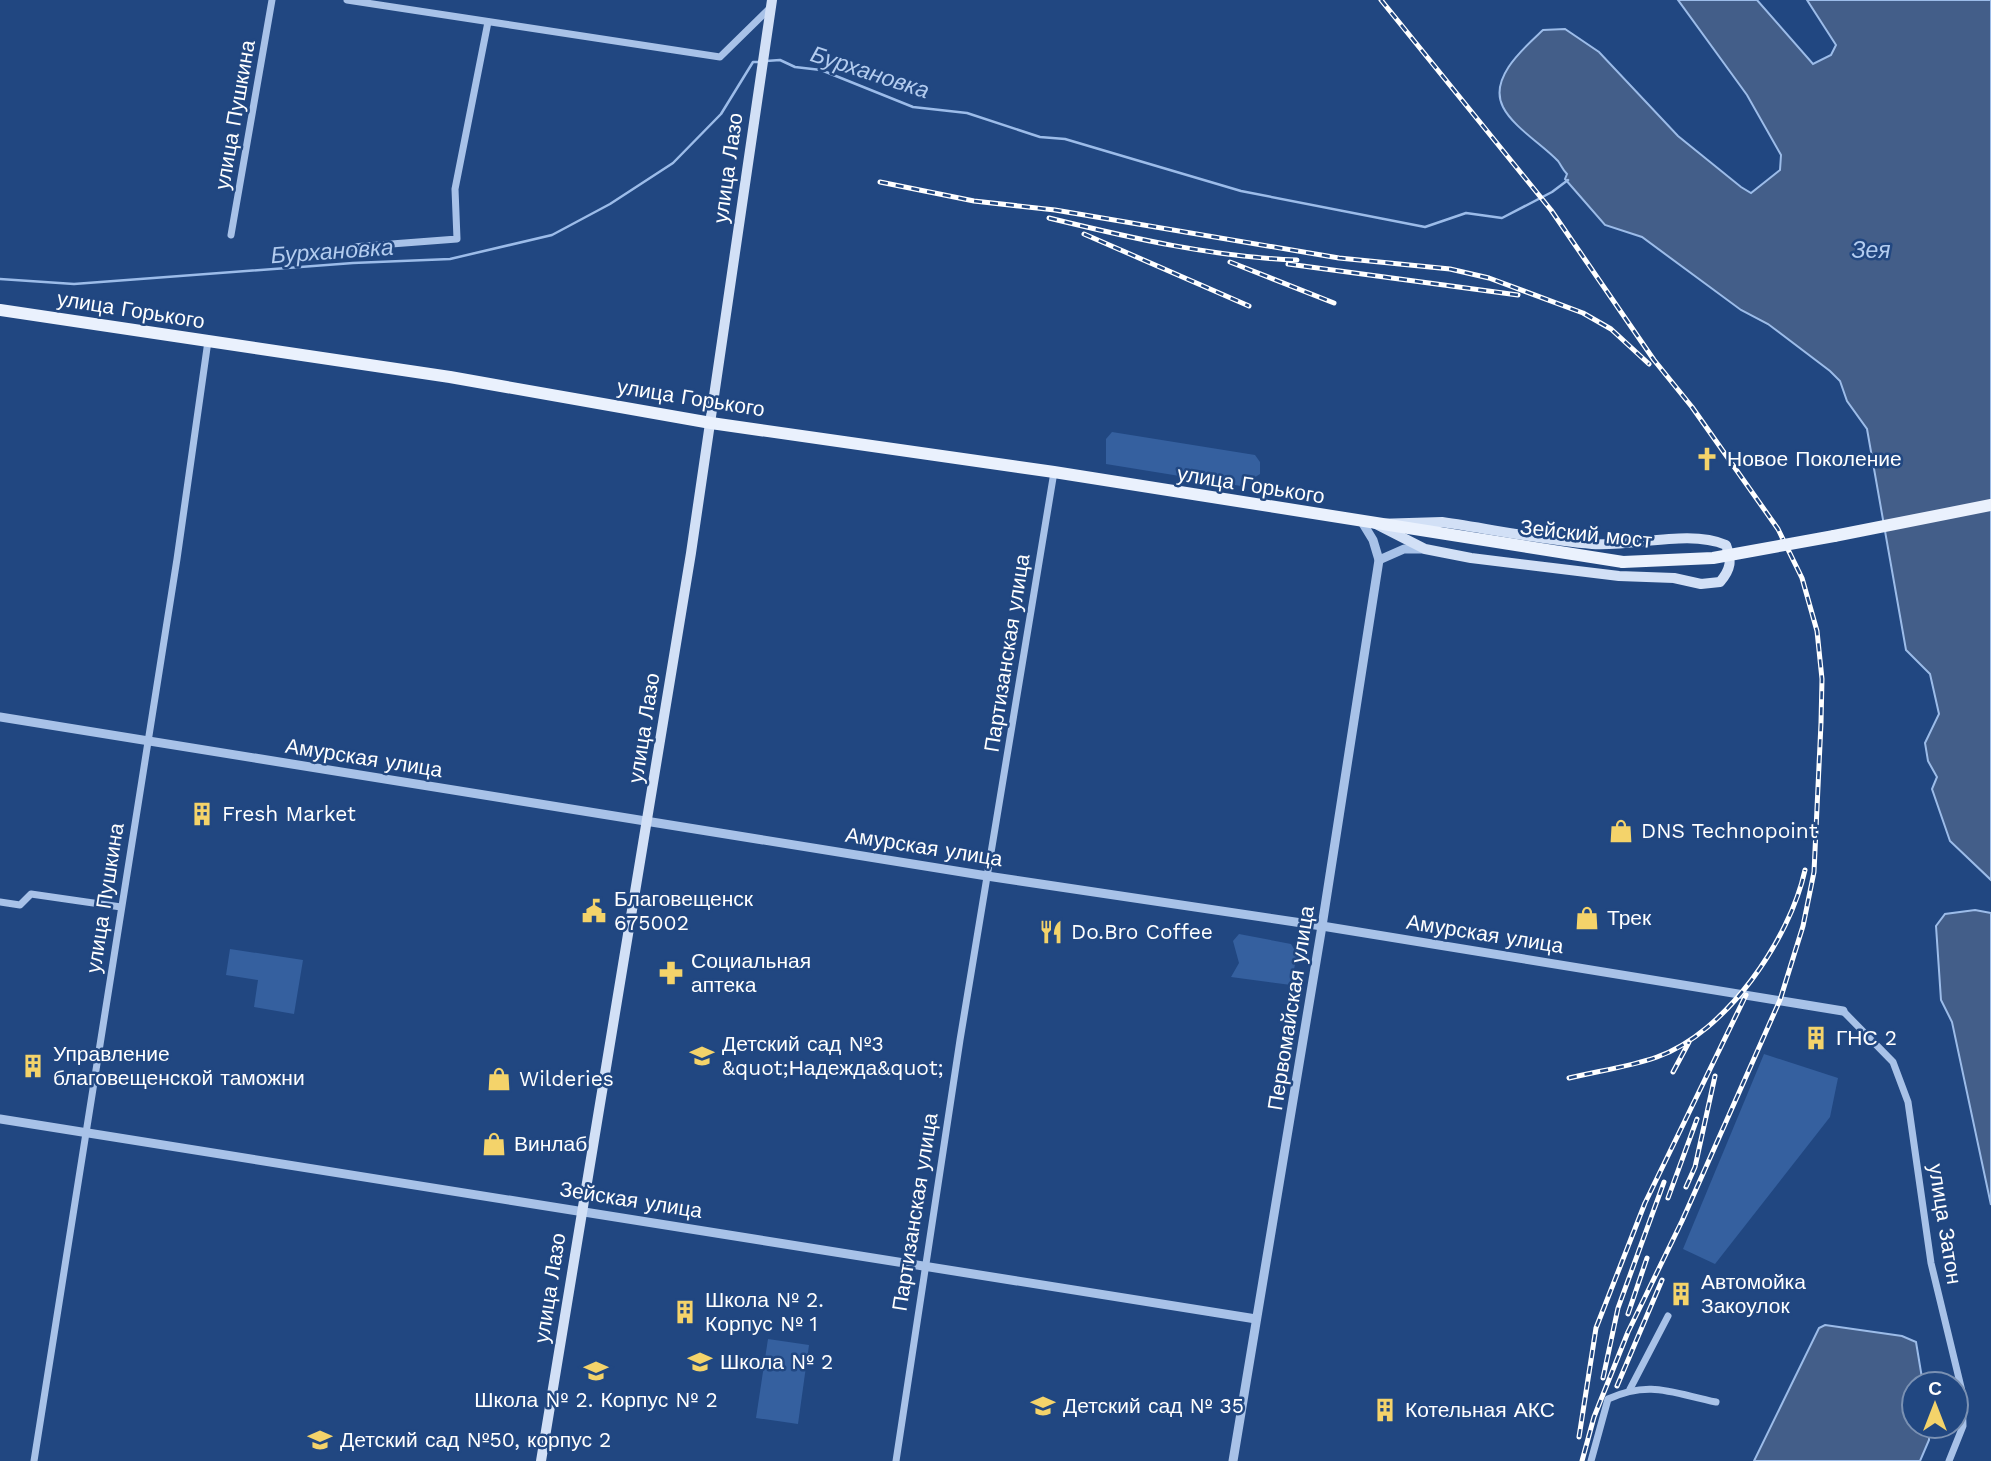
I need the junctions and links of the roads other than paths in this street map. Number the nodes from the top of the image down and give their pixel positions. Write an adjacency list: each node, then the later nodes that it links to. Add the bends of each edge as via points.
1 (272, 0): 6 (street, улица Пушкина)
2 (347, 0): 4 (street)
3 (771, 3): 5 (street, via 720,57); 10 (main road, улица Лазо)
4 (400, 4): 5 (street)
5 (488, 22): 7 (street, via 455,189 457,239)
6 (231, 235)
7 (352, 247)
8 (0, 310): 9 (main road, улица Горького)
9 (208, 341): 10 (main road, улица Горького); 18 (street, улица Пушкина)
10 (711, 423): 11 (main road, улица Горького); 19 (main road, улица Лазо)
11 (1054, 472): 13 (main road, улица Горького); 20 (street, Партизанская улица)
12 (1991, 505): 14 (main road, Зейский мост, bridge, via 1713,558 1623,562)
13 (1362, 522): 14 (main road, улица Горького); 16 (street)
14 (1376, 524): 15 (main road, улица Горького); 15 (main road, улица Горького, via 1441,522 1621,545 1709,538 1726,545 1731,557 1730,571 1720,582 1701,584 1540,568)
15 (1425, 549): 16 (street, via 1404,549)
16 (1379, 560): 23 (street, Первомайская улица)
17 (0, 717): 18 (street, Амурская улица)
18 (147, 741): 19 (street, Амурская улица); 22 (street, улица Пушкина)
19 (648, 822): 20 (street, Амурская улица); 27 (main road, улица Лазо)
20 (987, 876): 23 (street, Амурская улица); 28 (street, Партизанская улица)
21 (0, 902): 22 (street, via 20,905 31,894)
22 (121, 907): 26 (street, улица Пушкина)
23 (1322, 926): 24 (street, Амурская улица); 30 (street, Первомайская улица)
24 (1843, 1011): 38 (street, улица Затон, via 1893,1062 1908,1102 1931,1263 1962,1391 1963,1426)
25 (0, 1119): 26 (street, Зейская улица)
26 (87, 1133): 27 (street, Зейская улица); 33 (street, улица Пушкина)
27 (582, 1210): 28 (street, Зейская улица); 34 (main road, улица Лазо)
28 (924, 1267): 30 (street, Зейская улица); 35 (street, Партизанская улица)
29 (1668, 1316): 31 (street)
30 (1256, 1319): 36 (street, Первомайская улица)
31 (1630, 1389): 32 (street, via 1652,1387); 37 (street, via 1608,1399)
32 (1716, 1402)
33 (34, 1461)
34 (541, 1461)
35 (896, 1461)
36 (1233, 1461)
37 (1591, 1461)
38 (1949, 1461)

